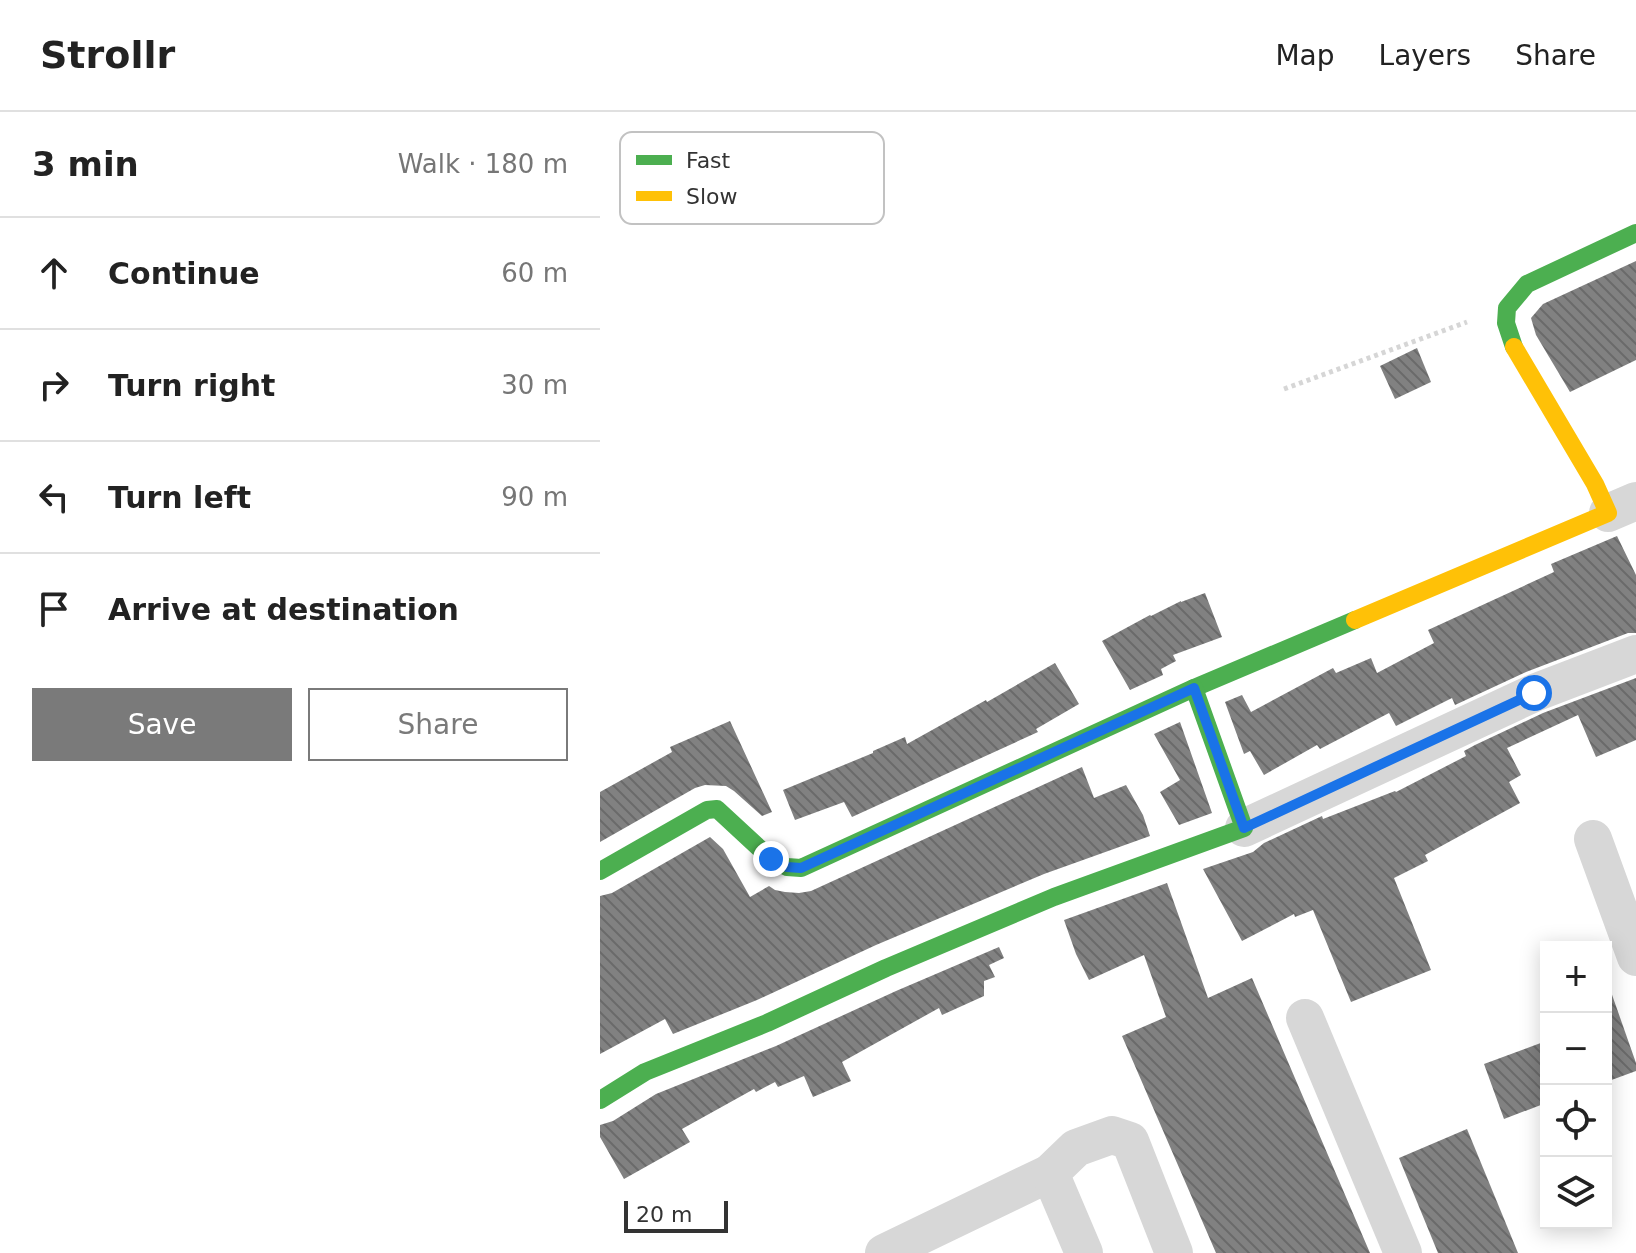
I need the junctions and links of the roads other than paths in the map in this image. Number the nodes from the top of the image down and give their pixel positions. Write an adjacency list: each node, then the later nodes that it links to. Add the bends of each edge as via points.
1 (1636, 233): 2 (street, via 1527,284 1507,308 1506,323 1513,345 1595,484)
2 (1622, 507): 4 (street)
3 (1636, 654): 5 (street, via 1534,693)
4 (1194, 688): 5 (street); 7 (street, via 801,868 771,859 717,809)
5 (1244, 828): 10 (street, via 1040,903 886,968 645,1072)
6 (1593, 839): 8 (street)
7 (600, 871)
8 (1636, 957)
9 (1305, 1018): 15 (street)
10 (600, 1100)
11 (1050, 1173): 12 (street); 13 (street); 14 (street, via 1076,1148 1112,1135 1130,1141)
12 (884, 1253)
13 (1084, 1253)
14 (1174, 1253)
15 (1403, 1253)

